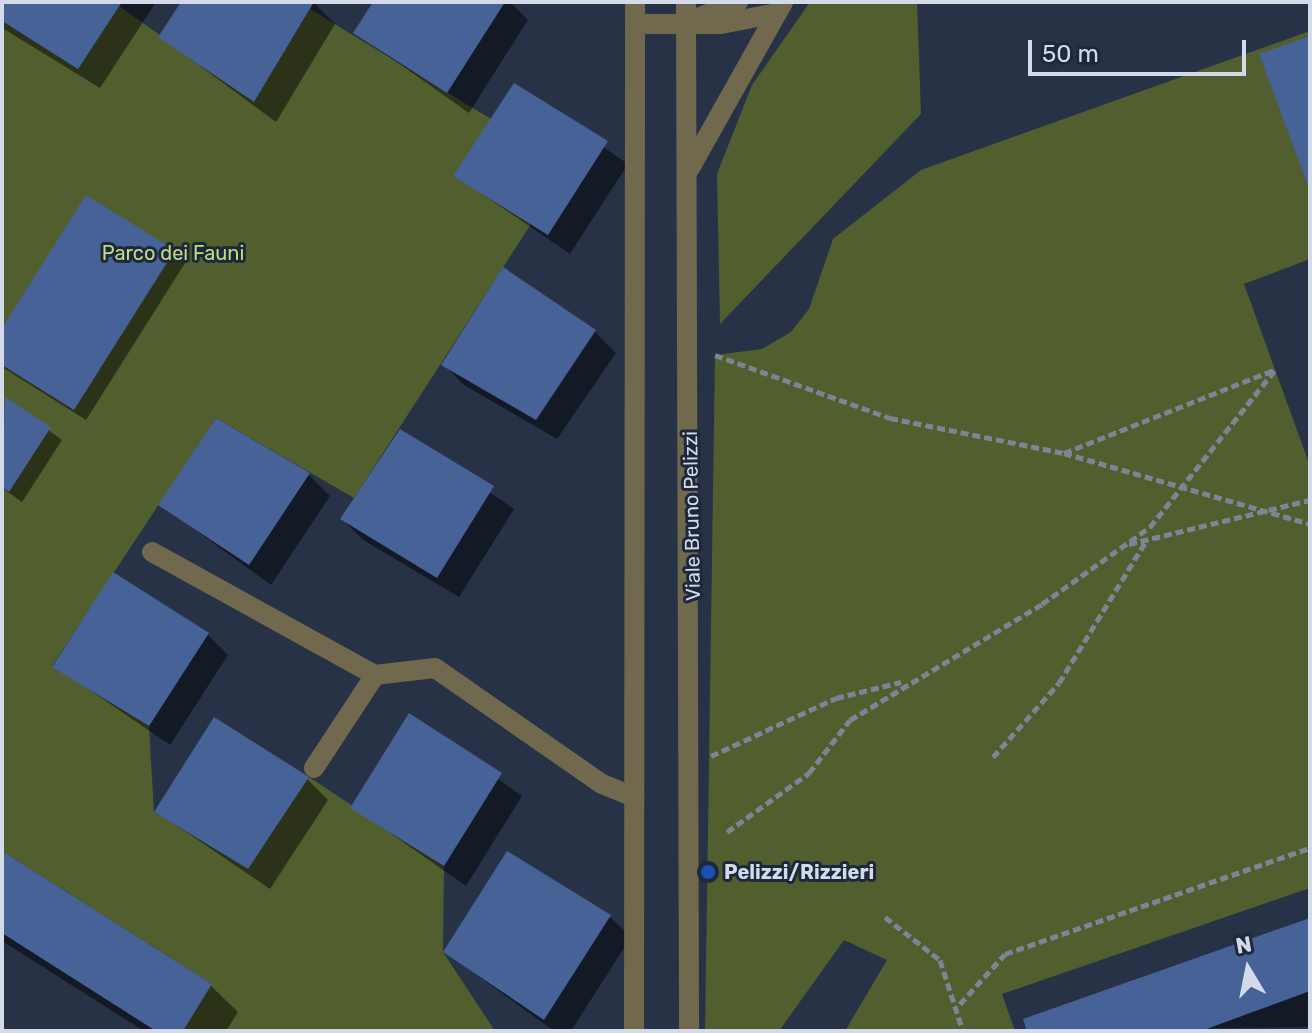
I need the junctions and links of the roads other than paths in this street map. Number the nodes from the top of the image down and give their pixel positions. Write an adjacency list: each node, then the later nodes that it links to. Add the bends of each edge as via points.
1 (635, 2): 6 (street)
2 (686, 2): 5 (street, Viale Bruno Pelizzi)
3 (738, 2): 5 (street)
4 (780, 7): 5 (street); 7 (street)
5 (686, 23): 6 (street); 7 (street, Viale Bruno Pelizzi)
6 (635, 24): 11 (street)
7 (688, 172): 13 (street, Viale Bruno Pelizzi)
8 (152, 552): 9 (street)
9 (375, 675): 10 (street); 11 (street, via 435,668 602,784)
10 (314, 768)
11 (634, 797): 12 (street)
12 (634, 1030)
13 (689, 1031)

